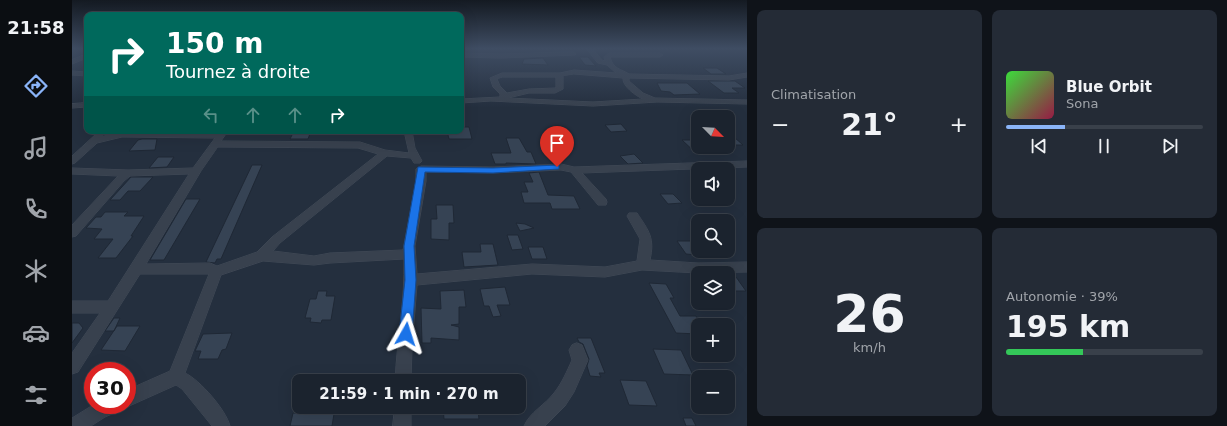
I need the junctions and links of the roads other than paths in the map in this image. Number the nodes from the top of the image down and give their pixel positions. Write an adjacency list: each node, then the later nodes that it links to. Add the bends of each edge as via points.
1 (584, 69): 4 (street)
2 (613, 69): 6 (street)
3 (72, 73): 5 (street)
4 (591, 73): 6 (street); 7 (street, via 574,72)
5 (84, 74)
6 (625, 74): 8 (street); 12 (street, via 626,81 640,96)
7 (560, 75): 10 (street, via 559,90 529,91); 10 (street, via 502,75 494,78 496,86)
8 (743, 76): 9 (street)
9 (747, 82)
10 (506, 96): 11 (street)
11 (491, 99): 12 (street, via 593,104); 13 (street)
12 (657, 100): 14 (street)
13 (464, 101)
14 (747, 102)
15 (84, 105): 16 (street)
16 (72, 106)
17 (102, 134): 21 (street)
18 (122, 134): 21 (street)
19 (221, 134): 22 (street)
20 (408, 134): 24 (street)
21 (94, 141): 25 (street)
22 (215, 144): 23 (street, via 360,145); 30 (street)
23 (385, 153): 24 (street); 36 (street, via 276,240)
24 (414, 156): 27 (street)
25 (72, 161)
26 (747, 164): 28 (street)
27 (421, 169): 28 (street, via 493,170 557,167); 35 (street)
28 (574, 170): 32 (street)
29 (72, 171): 31 (street)
30 (196, 171): 31 (street); 39 (street)
31 (128, 173): 34 (street)
32 (602, 202)
33 (633, 216): 37 (street, via 646,236 647,246)
34 (72, 232)
35 (409, 254): 36 (street, via 330,258 320,262 284,256); 41 (street)
36 (261, 256): 40 (street)
37 (642, 265): 38 (street); 41 (street, via 605,272 532,269)
38 (747, 267)
39 (136, 269): 40 (street, via 210,268); 43 (street)
40 (216, 272): 47 (street)
41 (411, 280): 46 (street)
42 (72, 307): 43 (street)
43 (110, 307): 45 (street)
44 (578, 350): 54 (street, via 580,360 568,386 559,400)
45 (72, 366)
46 (403, 374)
47 (176, 377): 48 (street); 52 (street, via 188,383 220,421)
48 (136, 395)
49 (94, 414): 51 (street)
50 (403, 414): 53 (street)
51 (75, 426)
52 (221, 426)
53 (402, 426)
54 (533, 426)

